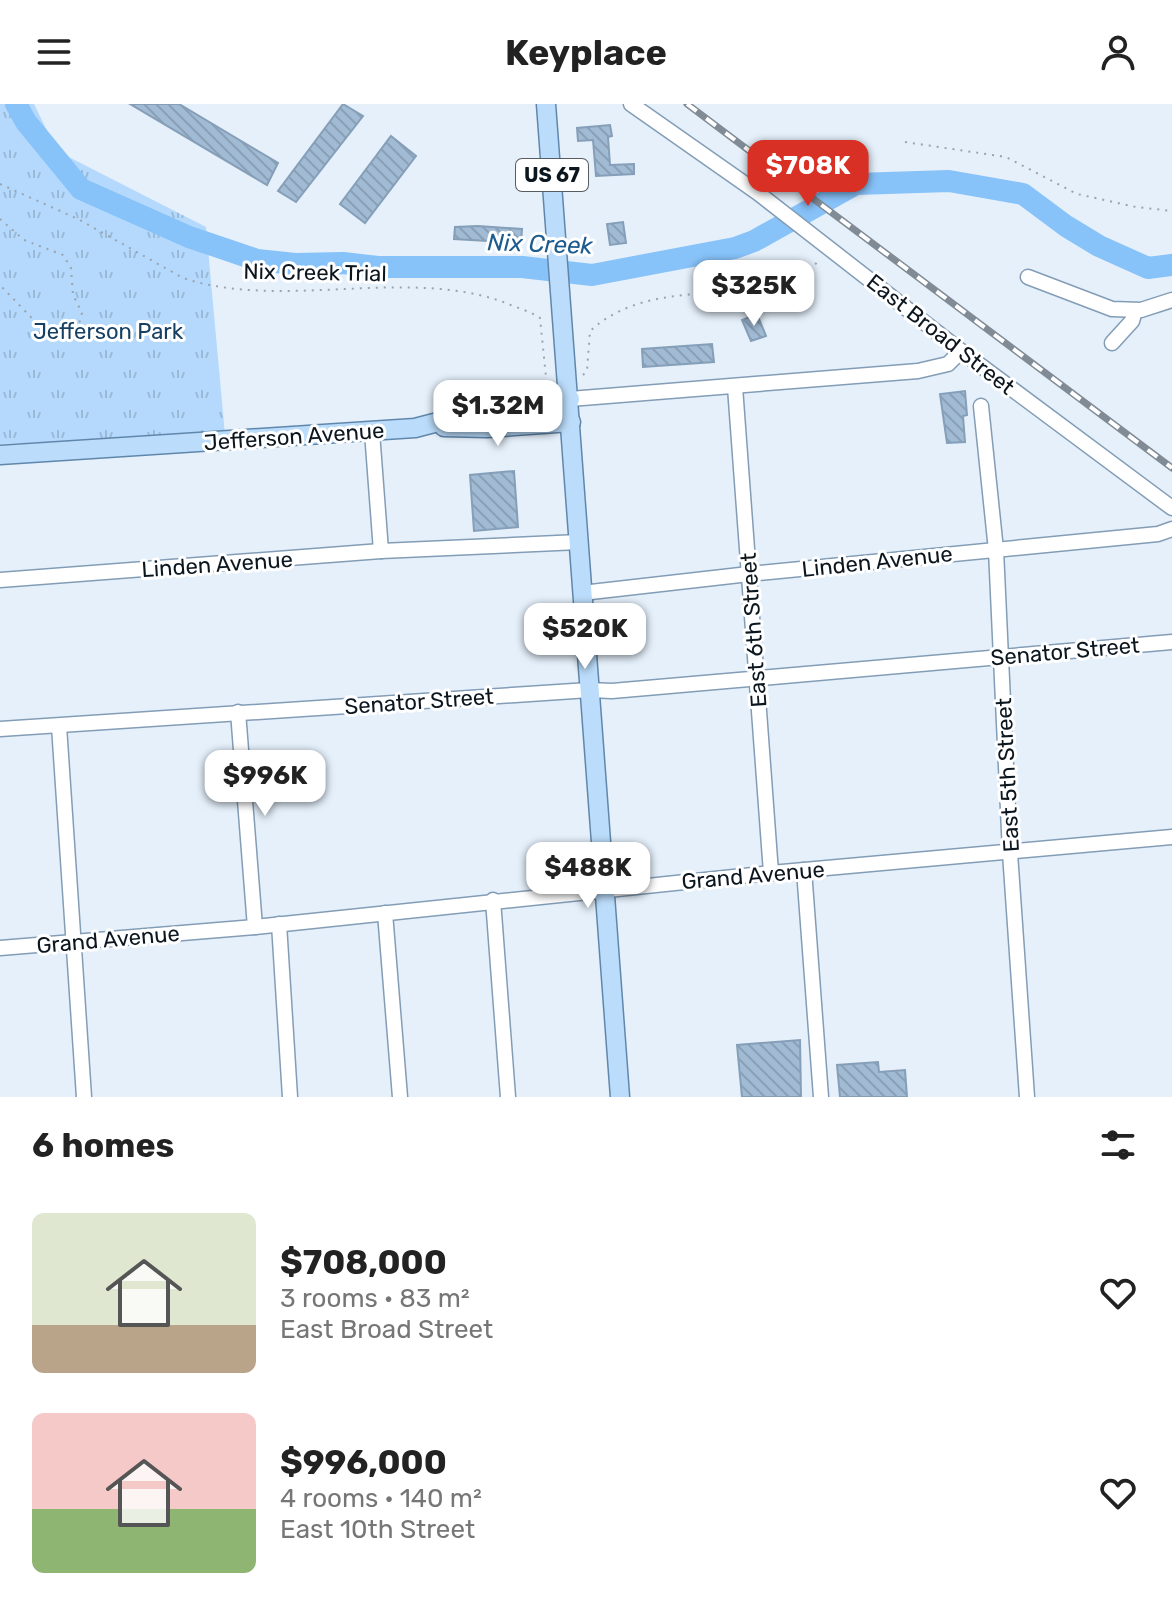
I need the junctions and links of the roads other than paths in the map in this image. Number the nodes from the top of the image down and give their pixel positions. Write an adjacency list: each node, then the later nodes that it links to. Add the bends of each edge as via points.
1 (546, 104): 9 (main road, US 67)
2 (631, 104): 7 (street, East Broad Street, via 758,193)
3 (1028, 277): 5 (street, via 1112,309)
4 (1172, 300): 5 (street)
5 (1135, 311): 6 (street)
6 (1112, 343)
7 (961, 351): 8 (street, Jefferson Avenue, via 948,364 918,371); 15 (street, East Broad Street)
8 (735, 387): 9 (street, Jefferson Avenue); 20 (street, East 6th Street)
9 (570, 399): 11 (main road, US 67); 12 (main road, Jefferson Avenue, via 503,405)
10 (981, 406): 18 (street, East 5th Street)
11 (571, 422): 12 (main road); 17 (main road, US 67)
12 (425, 427): 13 (main road, Jefferson Avenue)
13 (372, 432): 14 (main road, Jefferson Avenue); 19 (street)
14 (0, 455)
15 (1172, 508)
16 (1172, 529): 18 (street, Linden Avenue)
17 (579, 542): 19 (street, Linden Avenue); 22 (main road, US 67)
18 (996, 550): 20 (street, Linden Avenue); 24 (street, East 5th Street)
19 (381, 551): 21 (street, Linden Avenue)
20 (749, 574): 22 (street, Linden Avenue); 25 (street, East 6th Street)
21 (0, 580)
22 (582, 593): 26 (main road, US 67)
23 (1172, 642): 24 (street, Senator Street)
24 (1002, 656): 25 (street, Senator Street); 31 (street, East 5th Street)
25 (757, 678): 26 (street, Senator Street); 33 (street, East 6th Street)
26 (589, 690): 27 (street, Senator Street); 34 (main road, US 67)
27 (238, 712): 28 (street, Senator Street); 38 (street)
28 (59, 726): 29 (street, Senator Street); 39 (street)
29 (0, 729)
30 (1172, 837): 31 (street, Grand Avenue)
31 (1010, 853): 32 (street, Grand Avenue); 47 (street, East 5th Street)
32 (804, 870): 33 (street, Grand Avenue); 46 (street)
33 (771, 873): 34 (street, Grand Avenue)
34 (605, 889): 35 (street, Grand Avenue); 45 (main road, US 67)
35 (493, 900): 36 (street, Grand Avenue); 44 (street)
36 (385, 913): 37 (street, Grand Avenue); 43 (street)
37 (279, 924): 38 (street, Grand Avenue); 42 (street)
38 (255, 927): 39 (street, Grand Avenue)
39 (74, 941): 40 (street, Grand Avenue); 41 (street)
40 (0, 948)
41 (84, 1097)
42 (290, 1097)
43 (400, 1097)
44 (508, 1097)
45 (620, 1097)
46 (821, 1097)
47 (1027, 1097)

